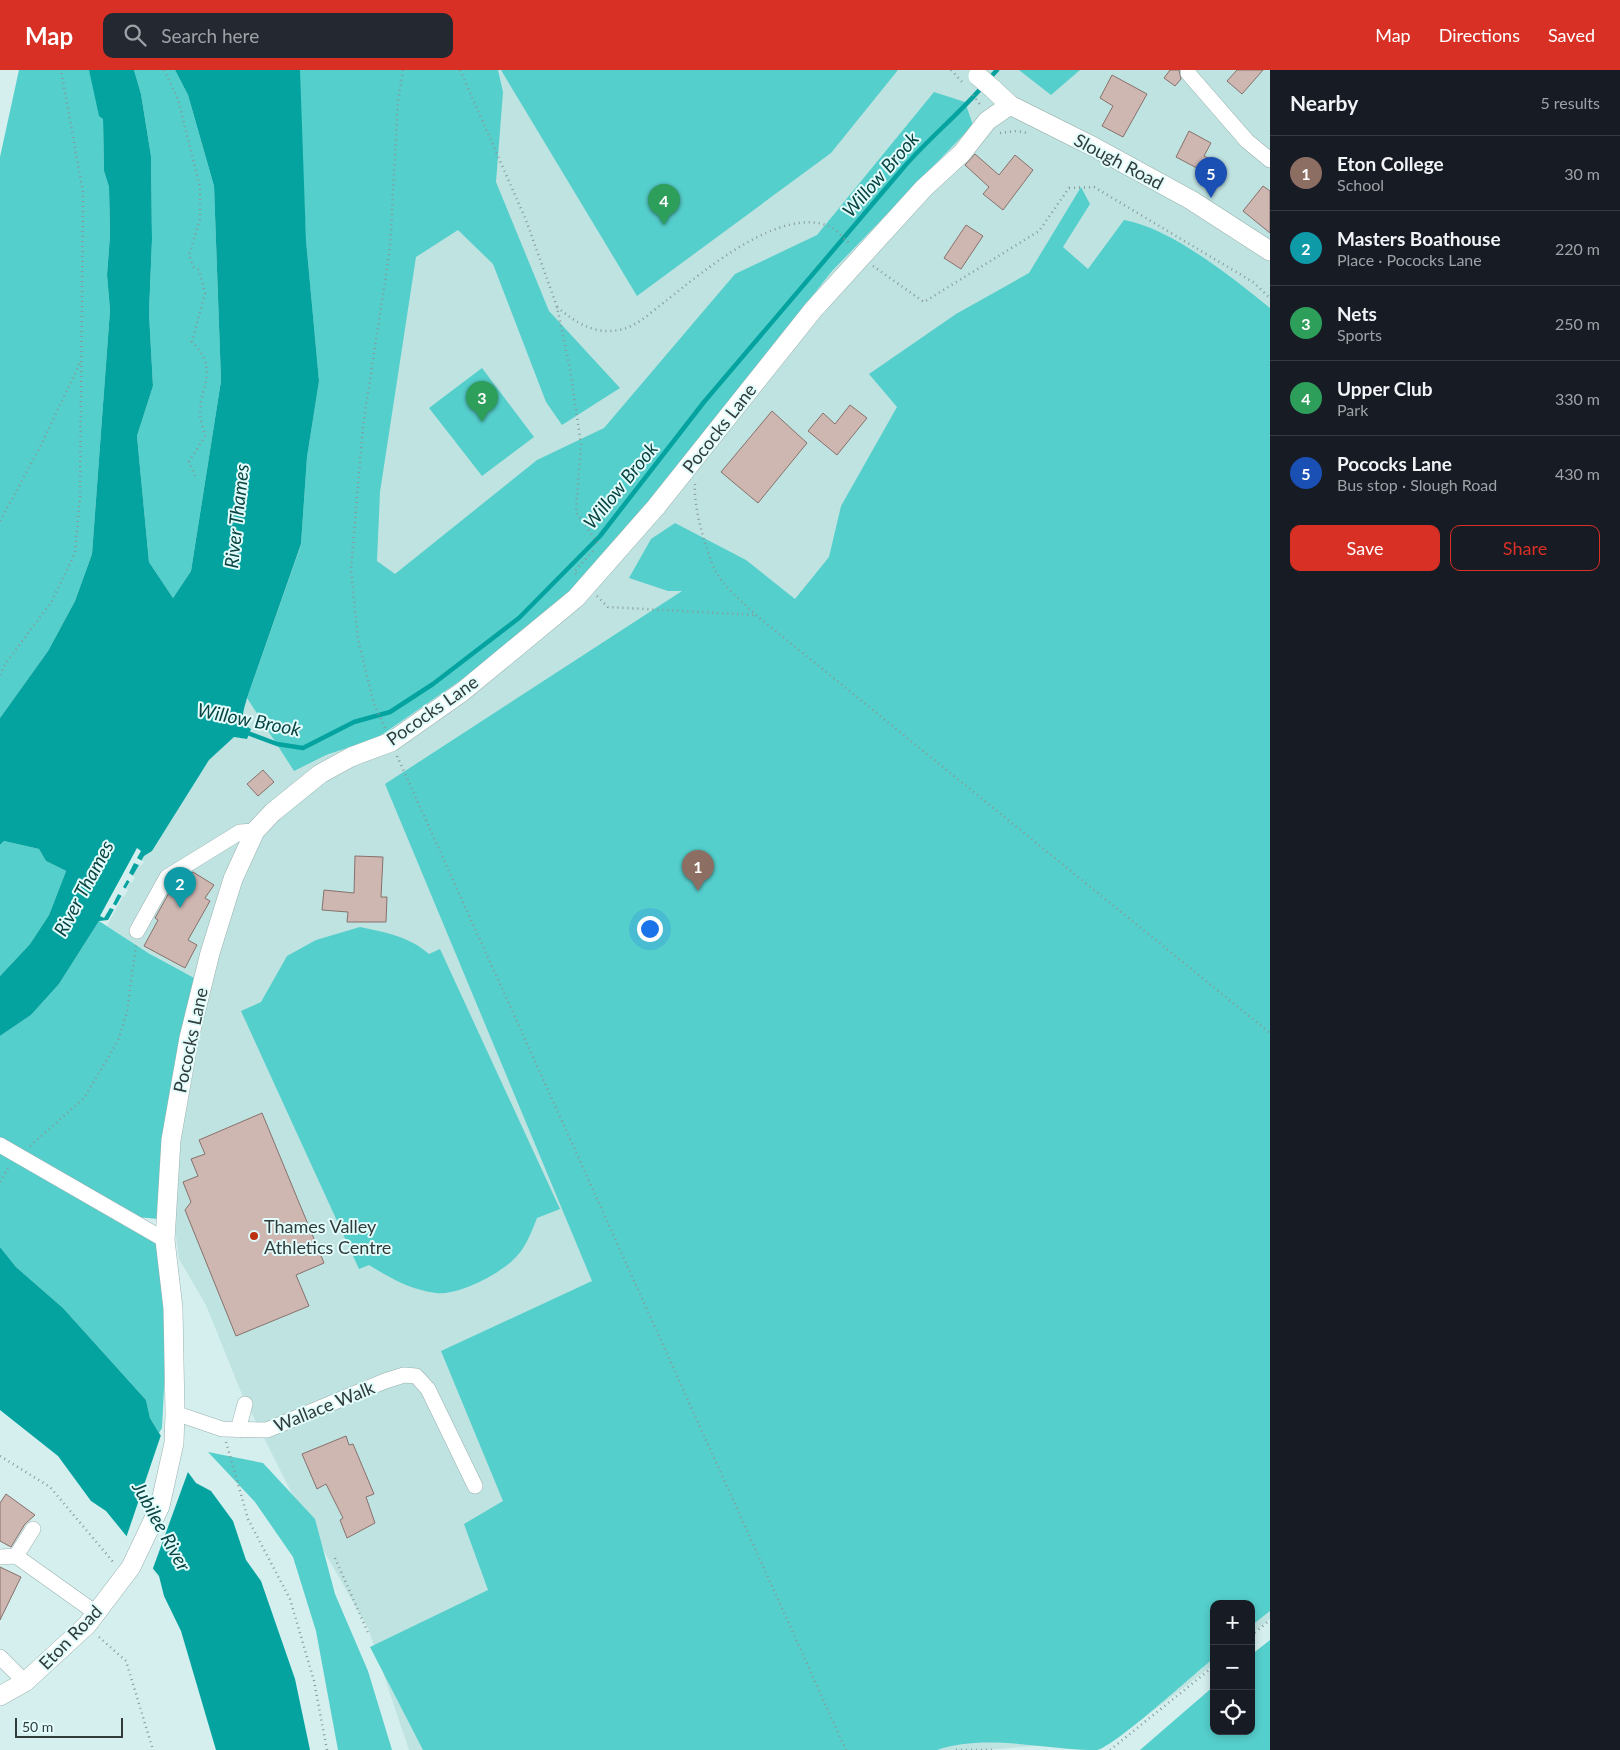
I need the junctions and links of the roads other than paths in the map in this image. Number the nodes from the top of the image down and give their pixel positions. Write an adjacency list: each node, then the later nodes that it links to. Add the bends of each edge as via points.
1 (1188, 73): 4 (street, via 1247,141)
2 (972, 78): 3 (main road, Slough Road, bridge, via 993,89)
3 (1010, 105): 5 (main road, Slough Road, via 1190,200); 6 (main road, Pococks Lane, via 987,121 962,152 924,188 813,310 656,507 576,598 462,692 391,742 351,757 320,774 273,812)
4 (1270, 160)
5 (1270, 251)
6 (256, 832): 7 (street, via 240,832 167,877); 9 (main road, Pococks Lane, via 233,878 189,1038 171,1140)
7 (136, 931)
8 (0, 1146): 9 (street)
9 (165, 1240): 11 (main road, Pococks Lane, via 173,1308)
10 (246, 1404): 12 (street)
11 (176, 1413): 12 (street, Wallace Walk, via 222,1429); 13 (main road, Pococks Lane)
12 (238, 1430): 14 (street, Wallace Walk, via 267,1430 385,1381 404,1375 416,1376 428,1389)
13 (174, 1443): 18 (main road, Eton Road, via 160,1506 128,1571)
14 (475, 1486)
15 (33, 1529): 16 (street)
16 (16, 1556): 17 (street); 18 (street)
17 (0, 1557)
18 (91, 1619): 20 (main road, Eton Road)
19 (0, 1657): 20 (street)
20 (25, 1682): 21 (main road, Eton Road)
21 (0, 1696)

